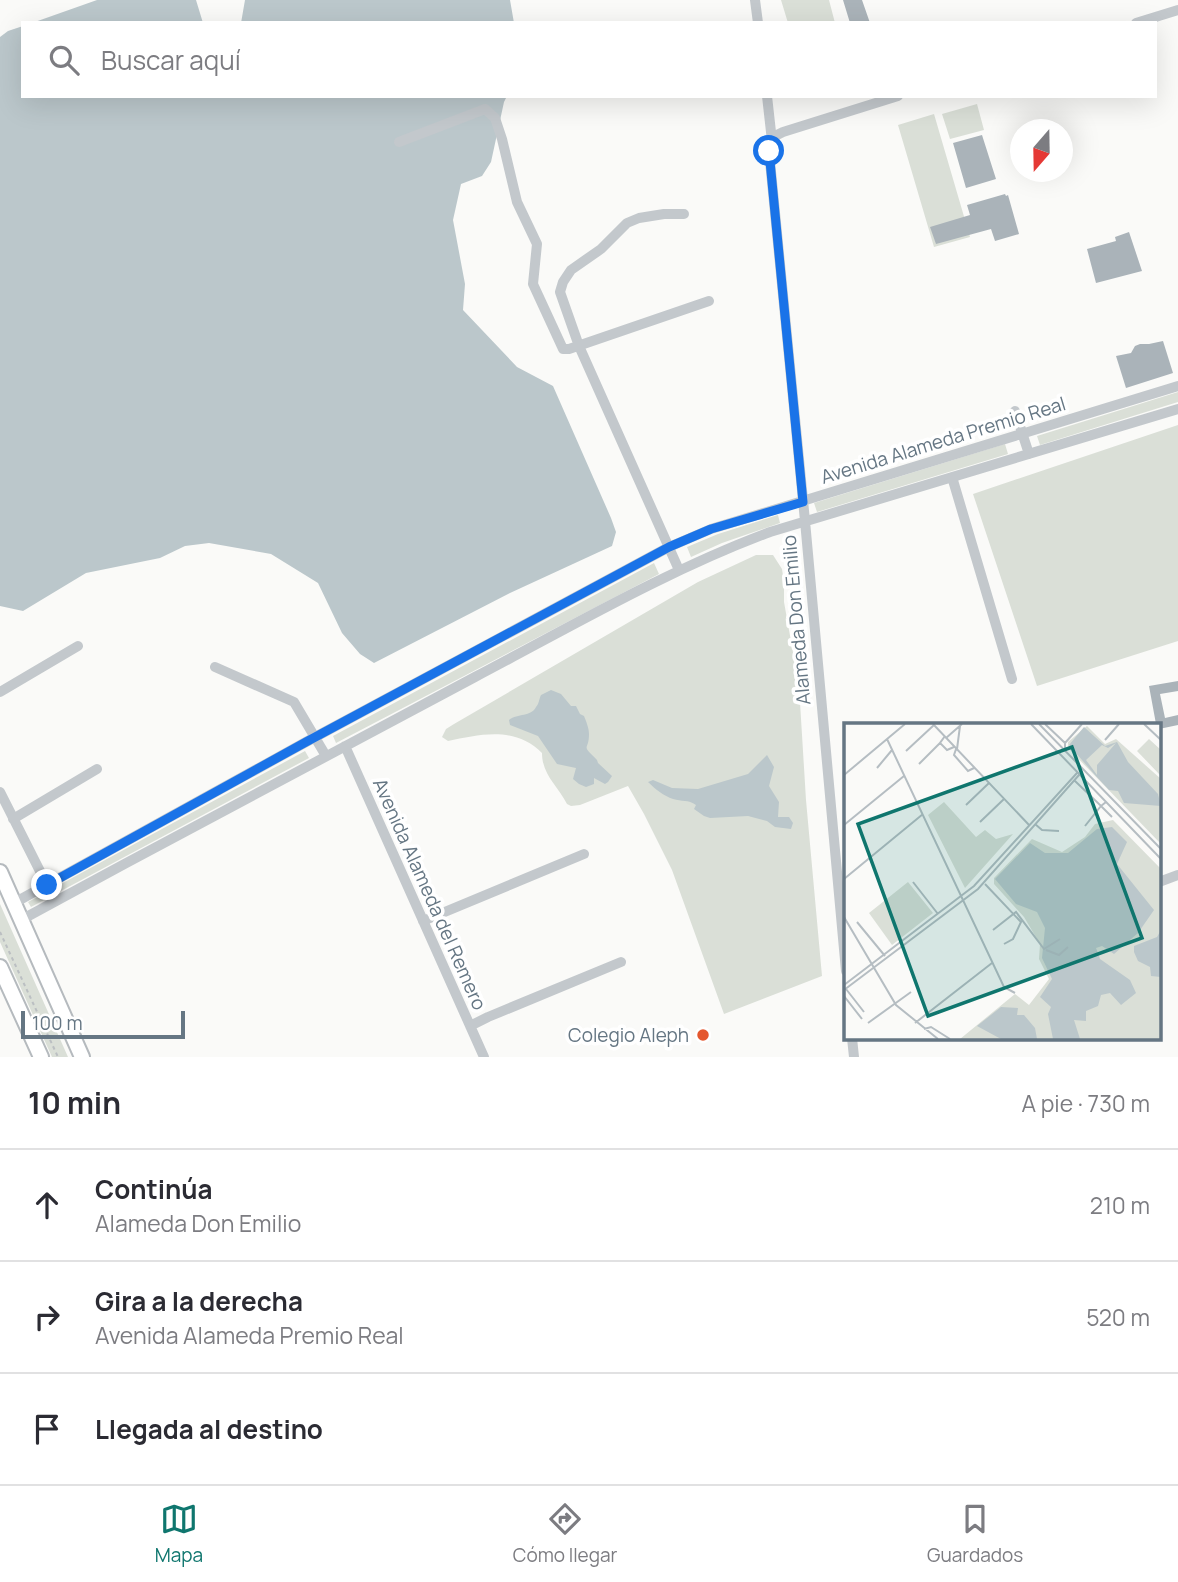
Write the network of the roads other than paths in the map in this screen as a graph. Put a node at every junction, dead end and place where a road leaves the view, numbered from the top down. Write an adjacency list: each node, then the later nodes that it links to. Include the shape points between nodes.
1 (755, 0): 3 (street)
2 (1178, 10): 4 (street)
3 (758, 21)
4 (1142, 21)
5 (482, 98): 8 (street)
6 (767, 98): 9 (street, Alameda Don Emilio)
7 (892, 98): 9 (street, via 783,132)
8 (485, 109): 10 (street); 13 (street, via 495,118 517,202 537,244 533,284 564,349)
9 (772, 141): 20 (street, Alameda Don Emilio, via 769,151)
10 (400, 142)
11 (684, 214): 13 (street, via 627,223 571,270 560,292)
12 (709, 301): 13 (street)
13 (579, 346): 22 (street)
14 (1178, 386): 17 (street, Avenida Alameda Premio Real)
15 (1178, 409): 18 (street, Avenida Alameda Premio Real)
16 (1015, 411): 17 (street)
17 (1023, 433): 18 (street); 20 (street, Avenida Alameda Premio Real)
18 (1029, 454): 19 (street, Avenida Alameda Premio Real)
19 (952, 477): 21 (street, Avenida Alameda Premio Real); 26 (street)
20 (803, 502): 21 (street, Alameda Don Emilio); 22 (street, Avenida Alameda Premio Real, via 711,529)
21 (805, 522): 23 (street, Avenida Alameda Premio Real, via 723,549); 42 (street, Alameda Don Emilio)
22 (669, 547): 23 (street); 28 (street, Avenida Alameda Premio Real)
23 (679, 570): 29 (street, Avenida Alameda Premio Real)
24 (78, 646): 27 (street)
25 (215, 667): 28 (street, via 294,702)
26 (1012, 680)
27 (0, 692)
28 (315, 737): 30 (street); 38 (street, Avenida Alameda Premio Real)
29 (345, 746): 30 (street, Avenida Alameda Premio Real); 41 (street, Avenida Alameda del Remero)
30 (326, 756): 40 (street, Avenida Alameda Premio Real)
31 (97, 769): 33 (street)
32 (0, 792): 33 (street)
33 (13, 819): 38 (street)
34 (584, 854): 41 (street)
35 (0, 872): 39 (main road)
36 (1178, 875): 37 (street)
37 (1160, 881)
38 (47, 885): 39 (street, Avenida Alameda Premio Real)
39 (14, 903): 40 (main road)
40 (21, 920): 46 (main road)
41 (423, 921): 45 (street, Avenida Alameda del Remero)
42 (844, 960)
43 (621, 962): 45 (street)
44 (0, 967): 47 (main road)
45 (470, 1026): 48 (street, Avenida Alameda del Remero)
46 (75, 1053)
47 (42, 1056)
48 (484, 1057)

